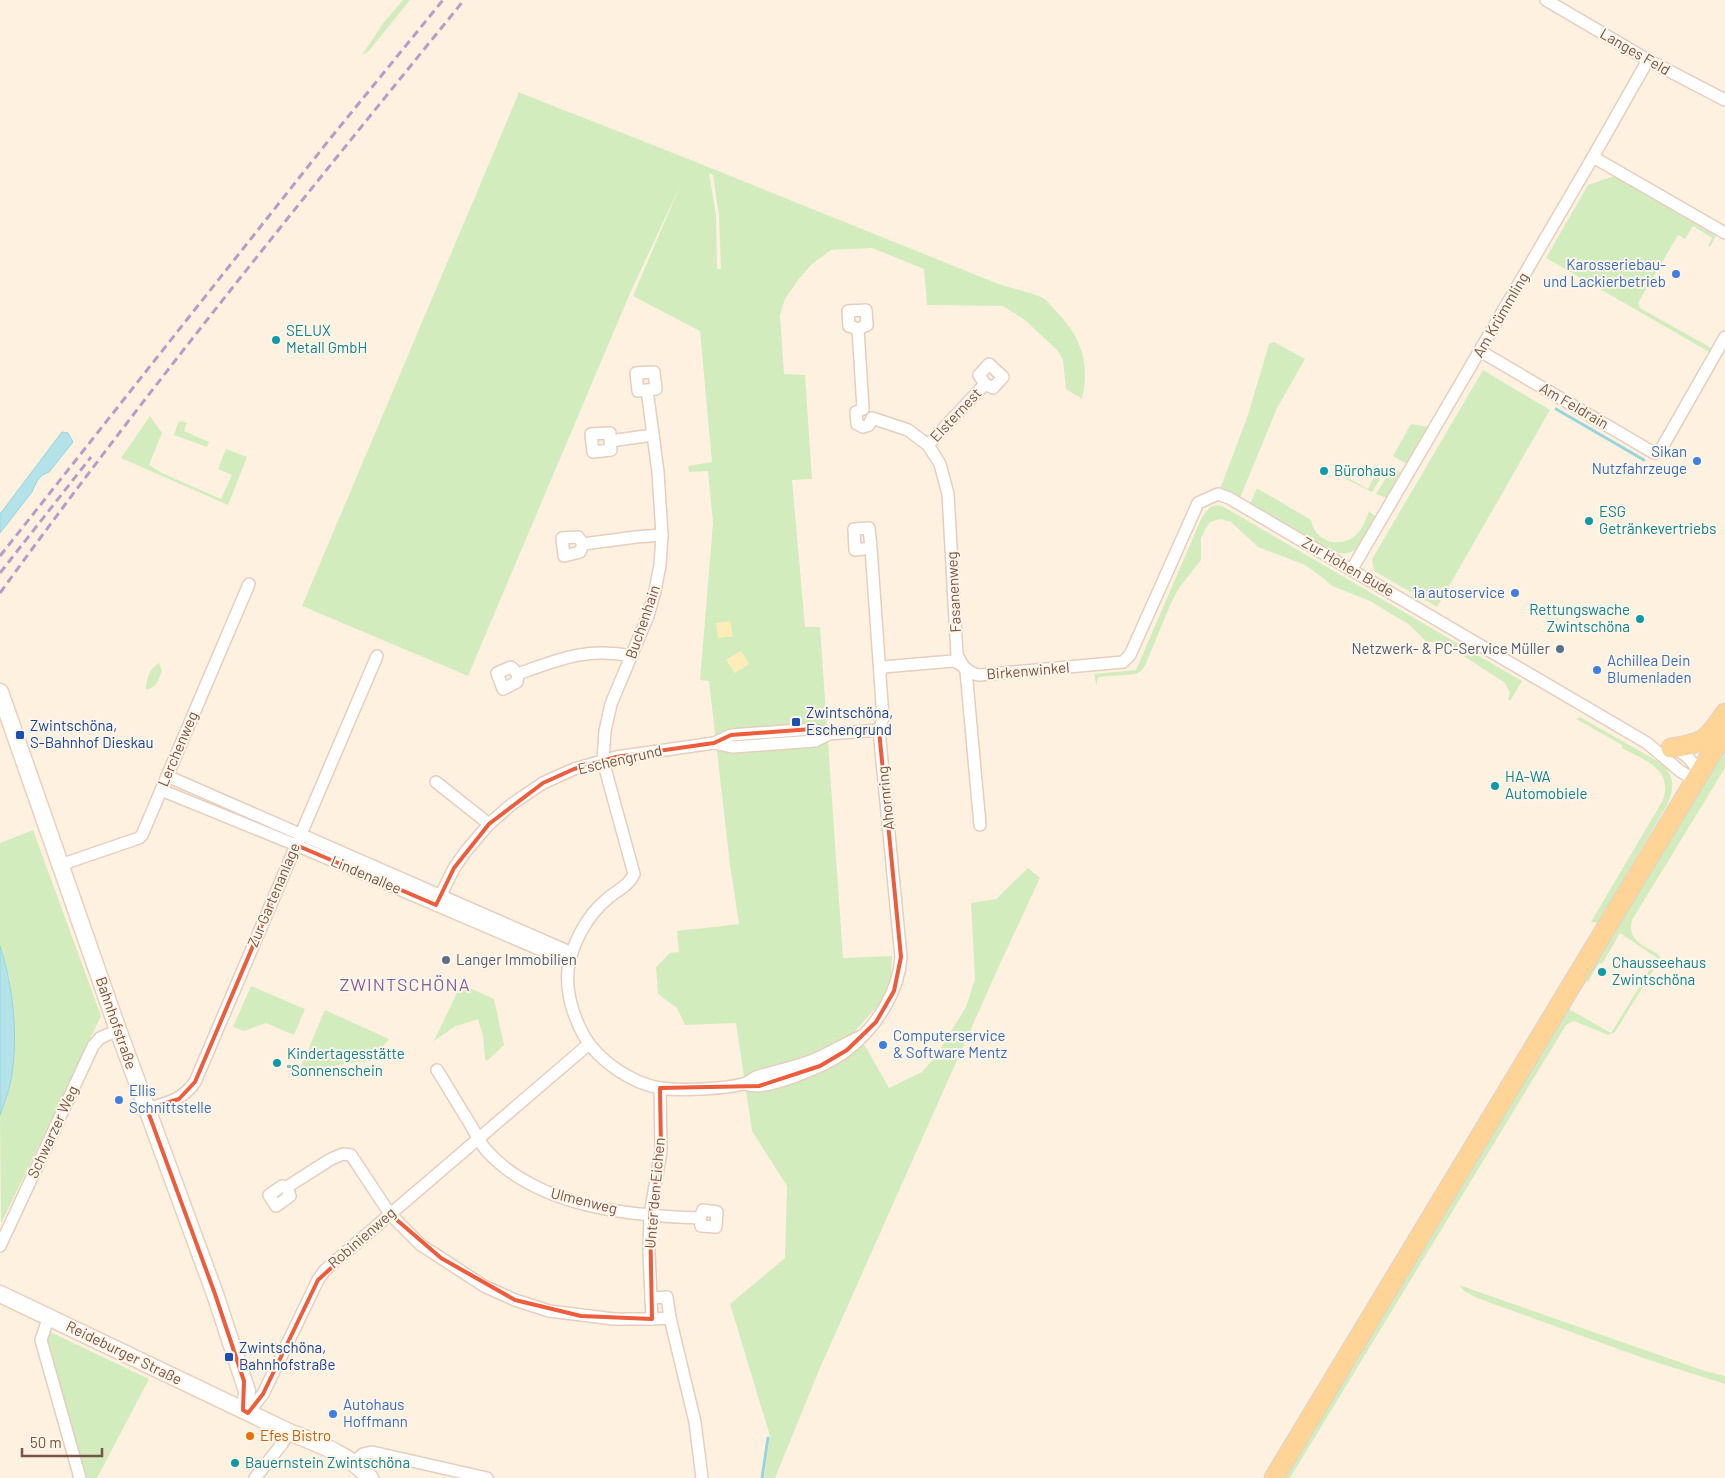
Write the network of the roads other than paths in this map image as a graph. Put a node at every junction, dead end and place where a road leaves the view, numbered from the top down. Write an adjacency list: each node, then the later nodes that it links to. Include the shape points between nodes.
1 (1546, 0): 2 (street, Langes Feld)
2 (1648, 60): 3 (street, Langes Feld); 4 (street, Am Krümmling)
3 (1725, 100)
4 (1593, 156): 5 (street); 8 (street, Am Krümmling)
5 (1725, 233)
6 (858, 330): 11 (street)
7 (1725, 337): 8 (street, Am Feldrain, via 1660,451 1654,453)
8 (1480, 351): 19 (street, Am Krümmling)
9 (985, 384): 15 (street, Elsternest)
10 (647, 390): 13 (street, Buchenhain)
11 (863, 409): 12 (street, via 871,411); 12 (street, via 856,412 857,424 864,427)
12 (872, 418): 15 (street, Fasanenweg, via 908,430)
13 (653, 435): 14 (street); 16 (street, Buchenhain)
14 (610, 441)
15 (928, 445): 24 (street, Fasanenweg, via 940,464 948,494 957,655)
16 (662, 536): 17 (street); 22 (street, Buchenhain, via 655,591)
17 (583, 544)
18 (871, 548): 25 (street, Ahornring)
19 (1352, 569): 23 (street, Zur Hohen Bude, via 1229,498 1218,494 1209,496 1194,509 1130,655); 31 (street, Zur Hohen Bude)
20 (249, 584): 34 (street, Lerchenweg)
21 (377, 656): 40 (street, Zur Gartenanlage)
22 (632, 656): 26 (street, via 611,652 587,653); 33 (street, Buchenhain, via 611,704)
23 (1123, 662): 24 (street, Birkenwinkel, via 980,676 971,674)
24 (964, 667): 25 (street, Birkenwinkel, via 953,661 883,667); 39 (street, Fasanenweg)
25 (881, 670): 29 (street, Ahornring, via 883,718)
26 (518, 674)
27 (0, 692): 41 (street, Bahnhofstraße)
28 (1725, 713): 32 (main road, via 1705,740)
29 (879, 730): 33 (street, Eschengrund, via 829,734 812,729 731,735 714,743); 47 (street, Ahornring, via 901,957 894,991 876,1022 848,1050 787,1079 759,1086)
30 (1725, 731): 35 (main road)
31 (1647, 743): 32 (street, Zur Hohen Bude); 35 (street, Zur Hohen Bude, via 1680,771)
32 (1672, 748): 35 (street, Zur Hohen Bude, via 1689,757)
33 (603, 761): 38 (street, Eschengrund, via 574,769 543,784); 43 (street, Ahornring, via 634,874 631,882 606,899 593,914 580,934)
34 (167, 776): 37 (street, Lerchenweg); 40 (street, Lindenallee)
35 (1697, 777): 67 (main road)
36 (436, 782): 38 (street)
37 (161, 790): 40 (street, Lindenallee); 41 (street, Lerchenweg, via 138,838)
38 (489, 824): 42 (street, Eschengrund, via 454,868)
39 (980, 824)
40 (298, 840): 42 (street, Lindenallee); 48 (street, Zur Gartenanlage, via 195,1082 178,1099)
41 (60, 865): 44 (street, Bahnhofstraße)
42 (438, 900): 43 (street, Lindenallee)
43 (571, 958): 45 (street, Ahornring, via 570,999 576,1021)
44 (118, 1030): 48 (street, Bahnhofstraße); 54 (street, Schwarzer Weg, via 100,1038 93,1046)
45 (589, 1044): 47 (street, Ahornring, via 622,1073); 49 (street, Robinienweg)
46 (437, 1070): 49 (street)
47 (660, 1088): 52 (street, Unter den Eichen, via 661,1151)
48 (147, 1109): 60 (street, Bahnhofstraße, via 244,1381)
49 (477, 1138): 51 (street, Robinienweg); 52 (street, Ulmenweg, via 509,1171 537,1188 597,1207)
50 (287, 1187): 51 (street, via 331,1159 351,1155)
51 (390, 1214): 59 (street, via 421,1245 484,1286 515,1300 549,1311 581,1316); 60 (street, Robinienweg, via 325,1270 263,1394)
52 (650, 1215): 53 (street, Ulmenweg); 56 (street, Unter den Eichen)
53 (700, 1218)
54 (0, 1246)
55 (0, 1294): 57 (street, Reideburger Straße)
56 (652, 1298): 58 (street, via 667,1298); 59 (street, Unter den Eichen)
57 (48, 1316): 60 (street, Reideburger Straße); 63 (street, via 41,1340)
58 (670, 1318): 59 (street); 66 (street, via 695,1422)
59 (652, 1319)
60 (246, 1411): 61 (street, Reideburger Straße)
61 (289, 1432): 62 (street, Reideburger Straße, via 331,1450); 64 (street)
62 (363, 1473): 65 (street, via 363,1454 372,1452)
63 (80, 1478)
64 (255, 1478)
65 (487, 1478)
66 (702, 1478)
67 (1274, 1478)

